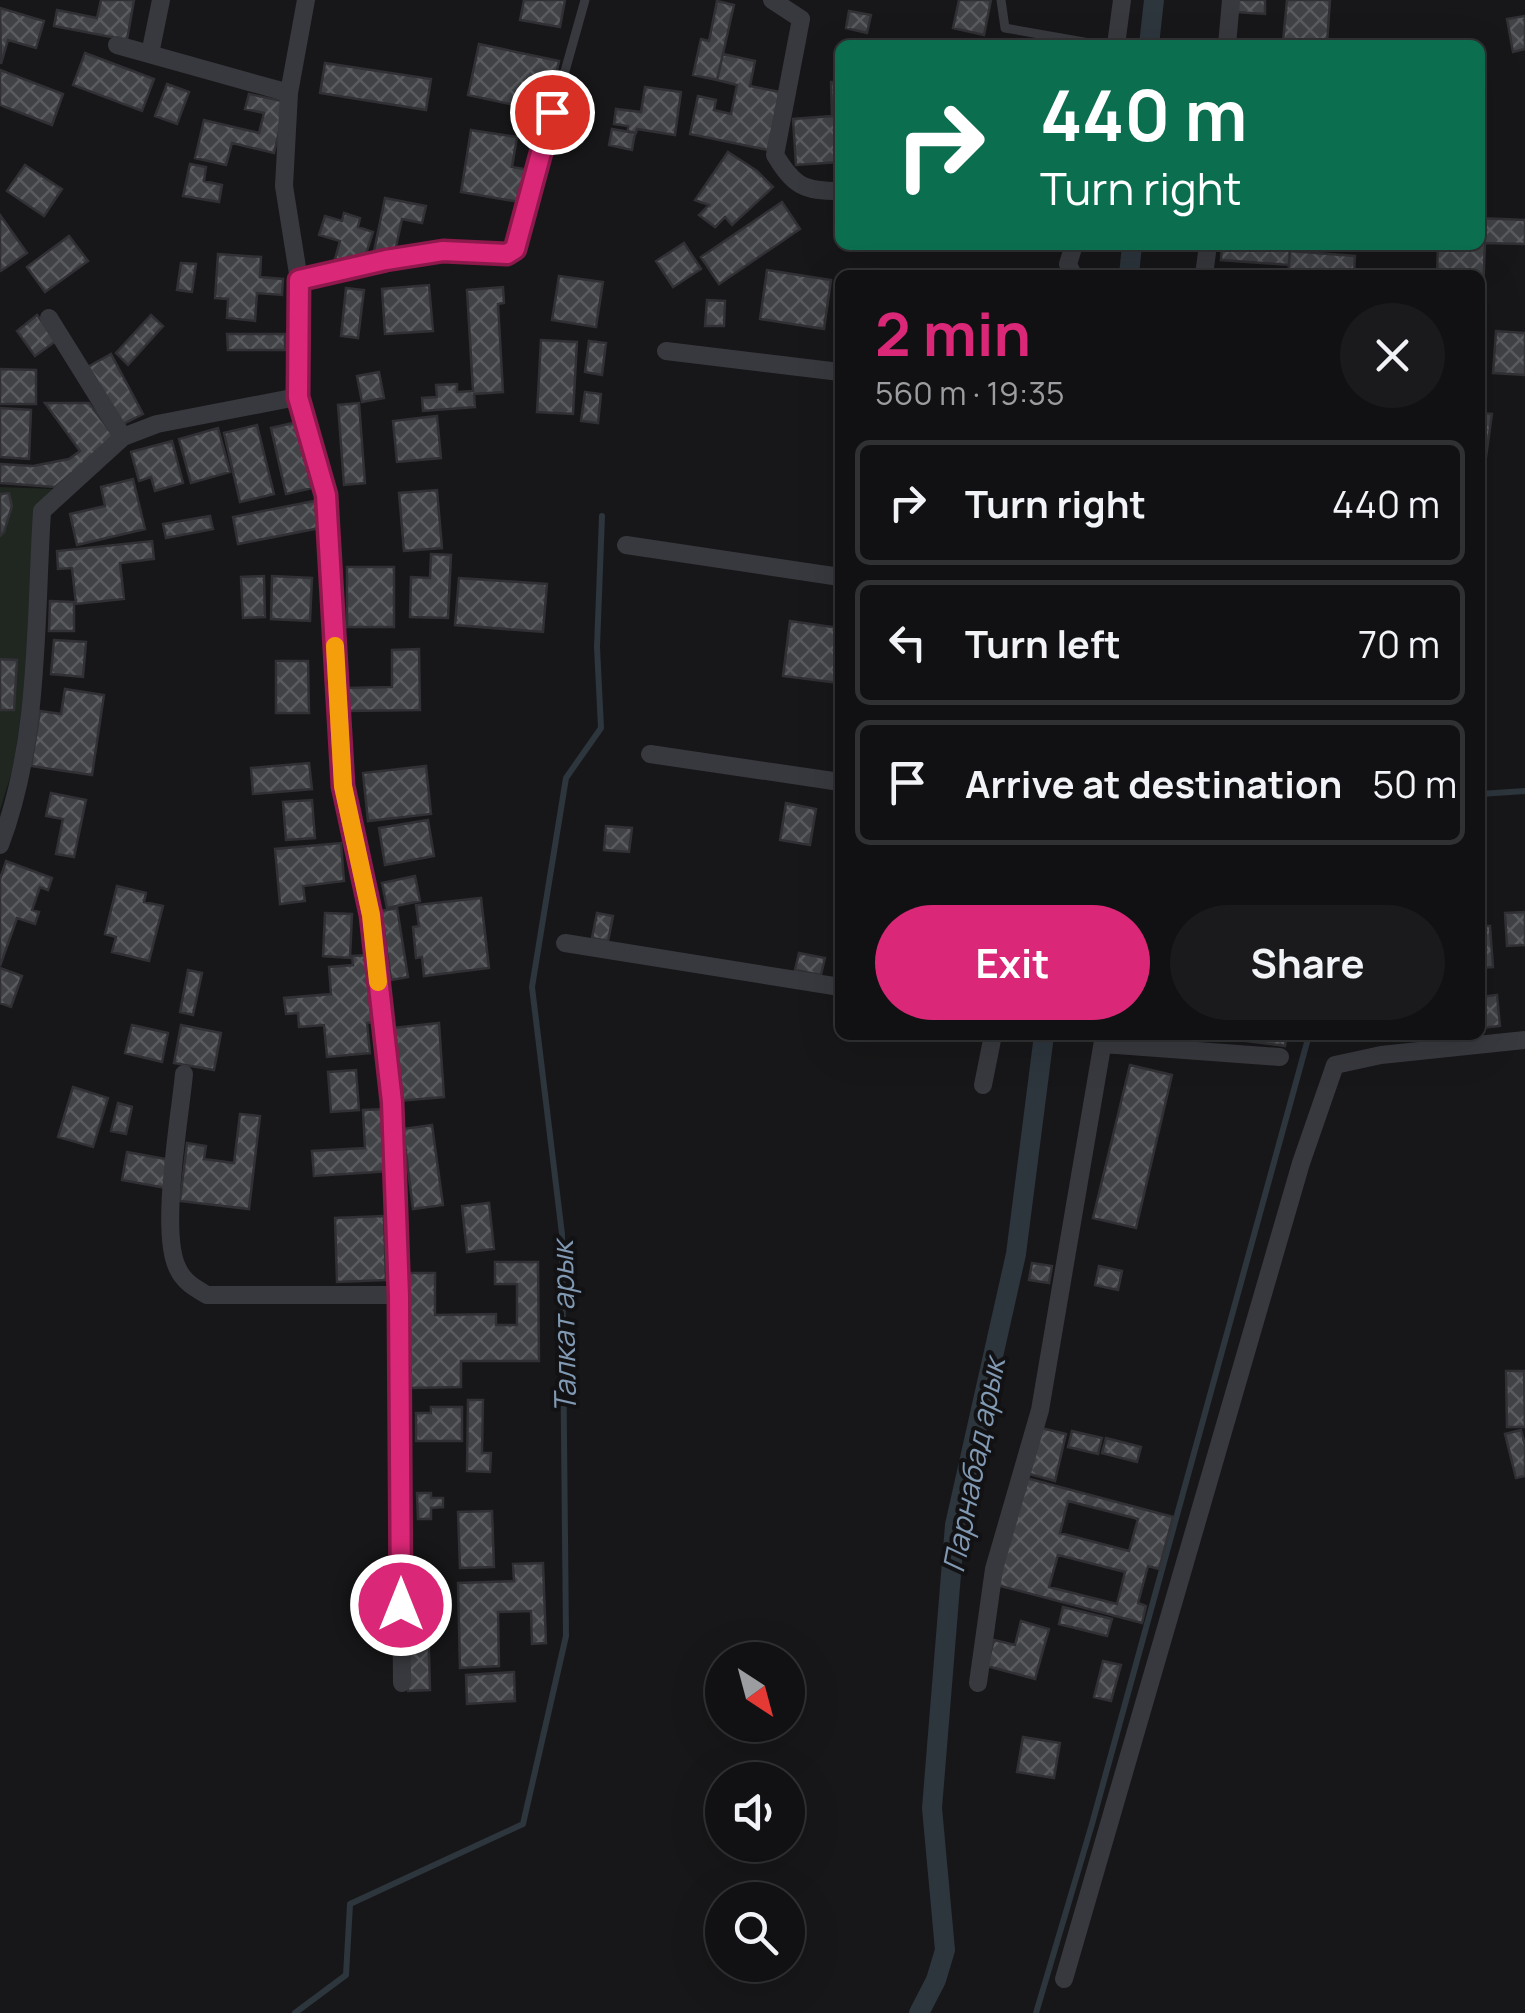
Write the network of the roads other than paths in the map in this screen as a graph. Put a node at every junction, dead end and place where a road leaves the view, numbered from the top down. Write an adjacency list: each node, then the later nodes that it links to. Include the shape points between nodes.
1 (160, 0): 12 (street)
2 (306, 0): 13 (street)
3 (585, 0): 15 (lane)
4 (772, 0): 14 (street, via 801,18 775,156 798,186)
5 (1001, 0): 8 (lane, via 1005,28)
6 (1122, 0): 9 (street)
7 (1232, 0): 10 (street)
8 (1073, 40)
9 (1117, 40)
10 (1228, 40)
11 (117, 46): 12 (street)
12 (150, 54): 13 (street)
13 (289, 93): 16 (street, via 284,186)
14 (835, 190)
15 (515, 249): 16 (street, via 443,251)
16 (299, 280): 20 (street)
17 (49, 318): 21 (street)
18 (666, 351): 19 (street)
19 (835, 371)
20 (298, 397): 21 (street, via 157,424); 36 (street, via 326,495 343,786 371,915 392,1102)
21 (123, 437): 26 (street, via 42,511 30,714 16,800)
22 (626, 545): 23 (street)
23 (835, 577)
24 (650, 754): 25 (street)
25 (835, 781)
26 (0, 844)
27 (565, 943): 28 (street)
28 (835, 986)
29 (992, 1040): 35 (street)
30 (1103, 1040): 38 (street, via 1040,1410 994,1569)
31 (1113, 1040): 33 (street)
32 (1525, 1040): 39 (street, via 1335,1065)
33 (1280, 1057)
34 (184, 1074): 36 (street, via 170,1224 176,1266 188,1284 206,1295)
35 (982, 1086)
36 (399, 1296): 37 (street)
37 (402, 1682)
38 (978, 1683)
39 (1064, 1979)

